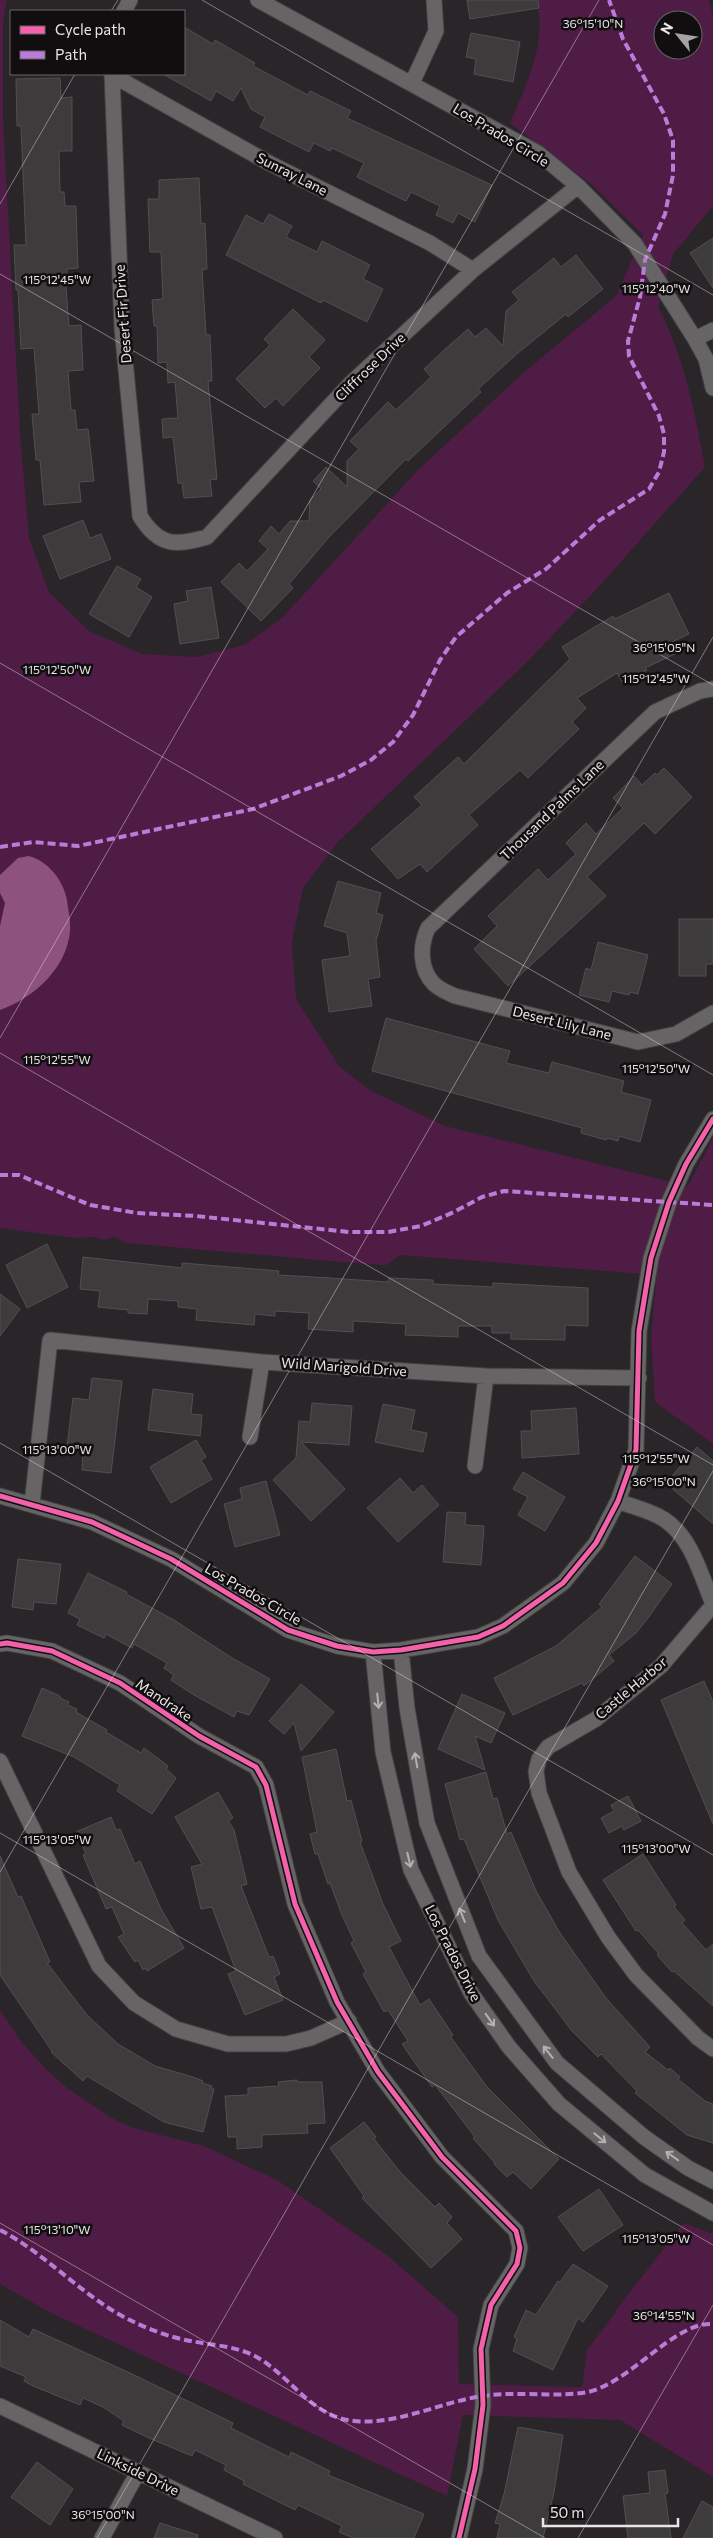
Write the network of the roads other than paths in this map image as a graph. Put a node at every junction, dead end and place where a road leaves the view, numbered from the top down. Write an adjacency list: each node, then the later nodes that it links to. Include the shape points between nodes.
1 (258, 0): 5 (street, Los Prados Circle)
2 (434, 0): 5 (street, via 436,31)
3 (112, 75): 11 (street, Desert Fir Drive, via 122,328 140,516 147,528)
4 (114, 75): 7 (street, Sunray Lane, via 269,162 430,243)
5 (412, 83): 6 (street, Los Prados Circle, via 538,153)
6 (578, 186): 7 (street, Cliffrose Drive); 9 (street, Los Prados Circle, via 635,244)
7 (473, 270): 11 (street, Cliffrose Drive, via 350,384 207,537 182,544)
8 (713, 330): 9 (street)
9 (695, 339): 10 (street, Los Prados Circle, via 706,359)
10 (713, 388)
11 (167, 542)
12 (713, 689): 13 (street, Thousand Palms Lane, via 700,691 654,712 428,928 423,939)
13 (422, 961): 14 (street, Desert Lily Lane, via 434,984 454,996 638,1042 676,1034)
14 (713, 1013)
15 (713, 1119): 18 (street, Los Prados Circle, via 676,1186 651,1258 639,1331)
16 (262, 1362): 17 (street, Wild Marigold Drive); 19 (street); 23 (street, Wild Marigold Drive, via 50,1340)
17 (486, 1376): 18 (street, Wild Marigold Drive); 20 (street)
18 (639, 1378): 22 (street, Los Prados Circle, via 636,1450)
19 (250, 1437)
20 (475, 1466)
21 (0, 1496): 23 (street, Los Prados Circle)
22 (618, 1501): 24 (street, via 665,1519 679,1532 691,1550); 26 (street, Los Prados Circle, via 596,1543 563,1583 503,1626 478,1636)
23 (32, 1504): 27 (street, Los Prados Circle, via 92,1522 171,1559 288,1630 337,1646)
24 (713, 1605): 30 (street, Castle Harbor, via 661,1666 596,1718 548,1747 538,1758 536,1772 542,1802 569,1872 608,1937 636,1975)
25 (0, 1644): 29 (street, Mandrake, via 52,1651 120,1683 199,1736 256,1766 266,1785 296,1904 337,2002)
26 (402, 1650): 27 (street, Los Prados Circle); 31 (street, Los Prados Drive, one-way to 26, via 644,2137 557,2063 479,1956 427,1823 407,1708)
27 (373, 1652): 32 (street, Los Prados Drive, one-way to 32, via 383,1752 411,1870 471,1993 509,2047 559,2104 645,2175)
28 (0, 1761): 29 (street, via 99,1966 134,2003 176,2029 228,2044 286,2044 311,2038)
29 (349, 2021): 37 (street, via 384,2080 442,2157 516,2231 520,2248 517,2264 491,2306 481,2349 483,2405 475,2469)
30 (713, 2049)
31 (713, 2182)
32 (713, 2213)
33 (0, 2406): 34 (street, Linkside Drive)
34 (138, 2472): 35 (street); 36 (street, Linkside Drive)
35 (102, 2538)
36 (275, 2538)
37 (459, 2538)

